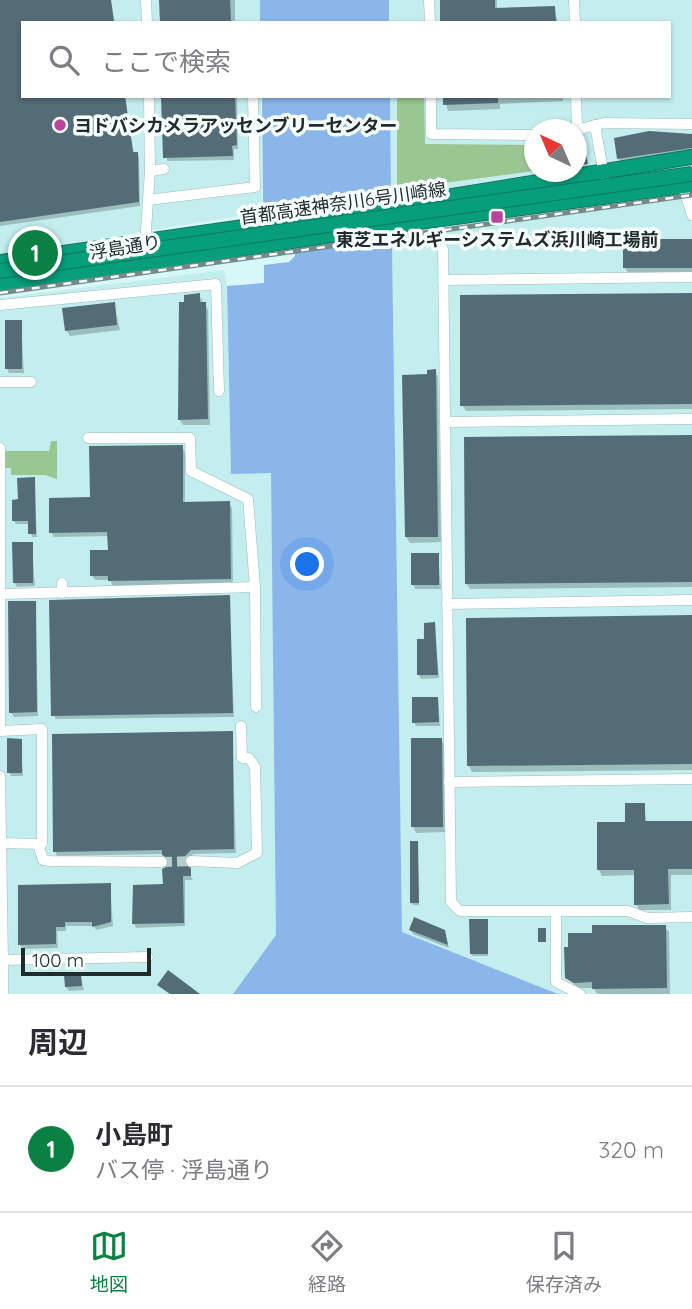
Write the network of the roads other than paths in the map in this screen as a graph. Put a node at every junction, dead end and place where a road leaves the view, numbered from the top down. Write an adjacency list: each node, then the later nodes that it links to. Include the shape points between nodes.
1 (146, 0): 4 (lane)
2 (429, 0): 5 (lane)
3 (574, 0): 6 (lane)
4 (148, 21)
5 (430, 21)
6 (575, 21)
7 (149, 98): 19 (lane)
8 (253, 98): 24 (lane, via 255,187)
9 (431, 98): 15 (lane, via 432,134)
10 (576, 98): 11 (lane)
11 (577, 119)
12 (692, 124): 13 (lane)
13 (595, 125): 14 (lane); 20 (lane)
14 (587, 127)
15 (524, 135)
16 (692, 157): 20 (highway)
17 (692, 167): 29 (highway, 首都高速神奈川6号川崎線)
18 (164, 169): 19 (lane)
19 (150, 171): 24 (lane)
20 (603, 172): 23 (lane); 26 (highway, 浮島通り)
21 (692, 174): 28 (highway, 首都高速神奈川6号川崎線, bridge)
22 (687, 186): 23 (highway); 25 (lane)
23 (607, 197): 30 (highway, 浮島通り)
24 (148, 200): 26 (lane)
25 (692, 215)
26 (145, 241): 29 (highway, 浮島通り); 30 (lane)
27 (443, 249): 34 (lane)
28 (117, 255): 31 (highway, 首都高速神奈川6号川崎線, bridge); 33 (highway, bridge)
29 (0, 263)
30 (148, 263): 35 (highway, 浮島通り)
31 (0, 271)
32 (692, 277): 34 (lane)
33 (0, 278)
34 (443, 280): 41 (lane)
35 (0, 286)
36 (0, 305): 39 (lane, via 216,284)
37 (0, 382): 38 (lane)
38 (31, 382)
39 (219, 391)
40 (692, 419): 41 (lane)
41 (445, 422): 47 (lane)
42 (88, 438): 44 (lane, via 190,438 191,471 248,499)
43 (0, 448): 45 (lane)
44 (254, 587): 45 (lane, via 62,588); 48 (lane)
45 (2, 594): 50 (lane)
46 (692, 600): 47 (lane)
47 (447, 604): 53 (lane)
48 (256, 707)
49 (241, 726): 56 (lane, via 242,758 249,758 255,767 257,853 237,863)
50 (0, 728): 55 (lane, via 42,729 42,844)
51 (0, 776): 54 (lane)
52 (692, 779): 53 (lane)
53 (449, 782): 58 (lane, via 453,908)
54 (1, 843): 55 (lane); 61 (lane)
55 (38, 844): 57 (lane, via 43,860)
56 (191, 861)
57 (162, 862)
58 (556, 911): 59 (lane, via 628,911 647,918); 63 (lane, via 556,982)
59 (692, 918)
60 (148, 957): 61 (lane)
61 (3, 960): 62 (lane)
62 (3, 994)
63 (580, 994)

